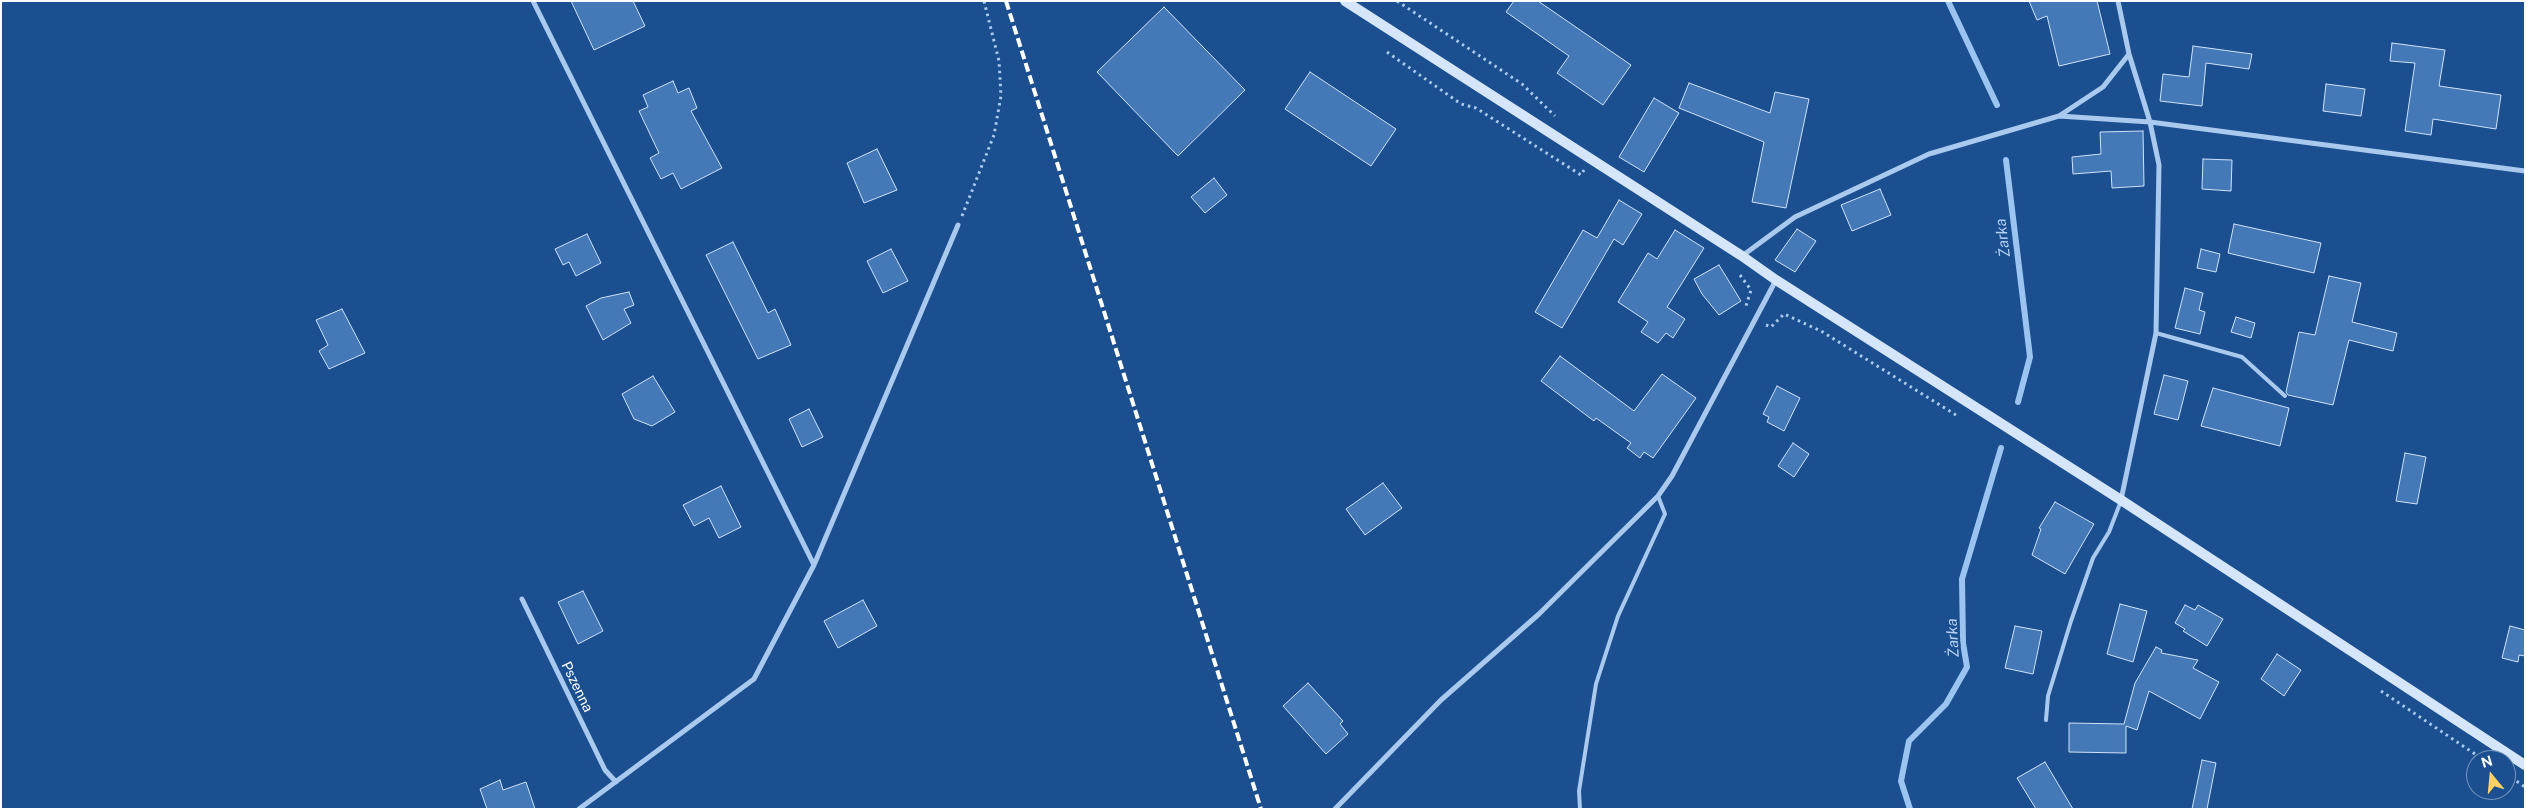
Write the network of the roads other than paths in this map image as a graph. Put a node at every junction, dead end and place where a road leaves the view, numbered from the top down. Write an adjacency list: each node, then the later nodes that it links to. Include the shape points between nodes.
1 (533, 1): 15 (street)
2 (1345, 1): 9 (main road)
3 (2118, 1): 4 (street)
4 (2129, 54): 5 (street, via 2103,86); 6 (street)
5 (2059, 116): 6 (street); 9 (street, via 1929,154 1795,217)
6 (2150, 122): 7 (street); 11 (street, via 2158,165)
7 (2525, 171)
8 (958, 225): 15 (street)
9 (1742, 256): 10 (main road)
10 (1776, 280): 13 (street, via 1672,476); 14 (main road)
11 (2156, 333): 12 (lane, via 2242,357); 14 (street)
12 (2285, 396)
13 (1658, 496): 21 (street, via 1539,614 1442,700); 22 (lane, via 1665,514 1618,616 1596,684)
14 (2122, 500): 17 (lane, via 2109,532 2093,558 2071,621 2048,696); 18 (main road)
15 (814, 565): 19 (street, via 754,679)
16 (522, 599): 19 (street, Pszenna, via 605,770)
17 (2046, 720)
18 (2525, 765)
19 (616, 782): 20 (street)
20 (579, 809)
21 (1335, 809)
22 (1580, 809)

